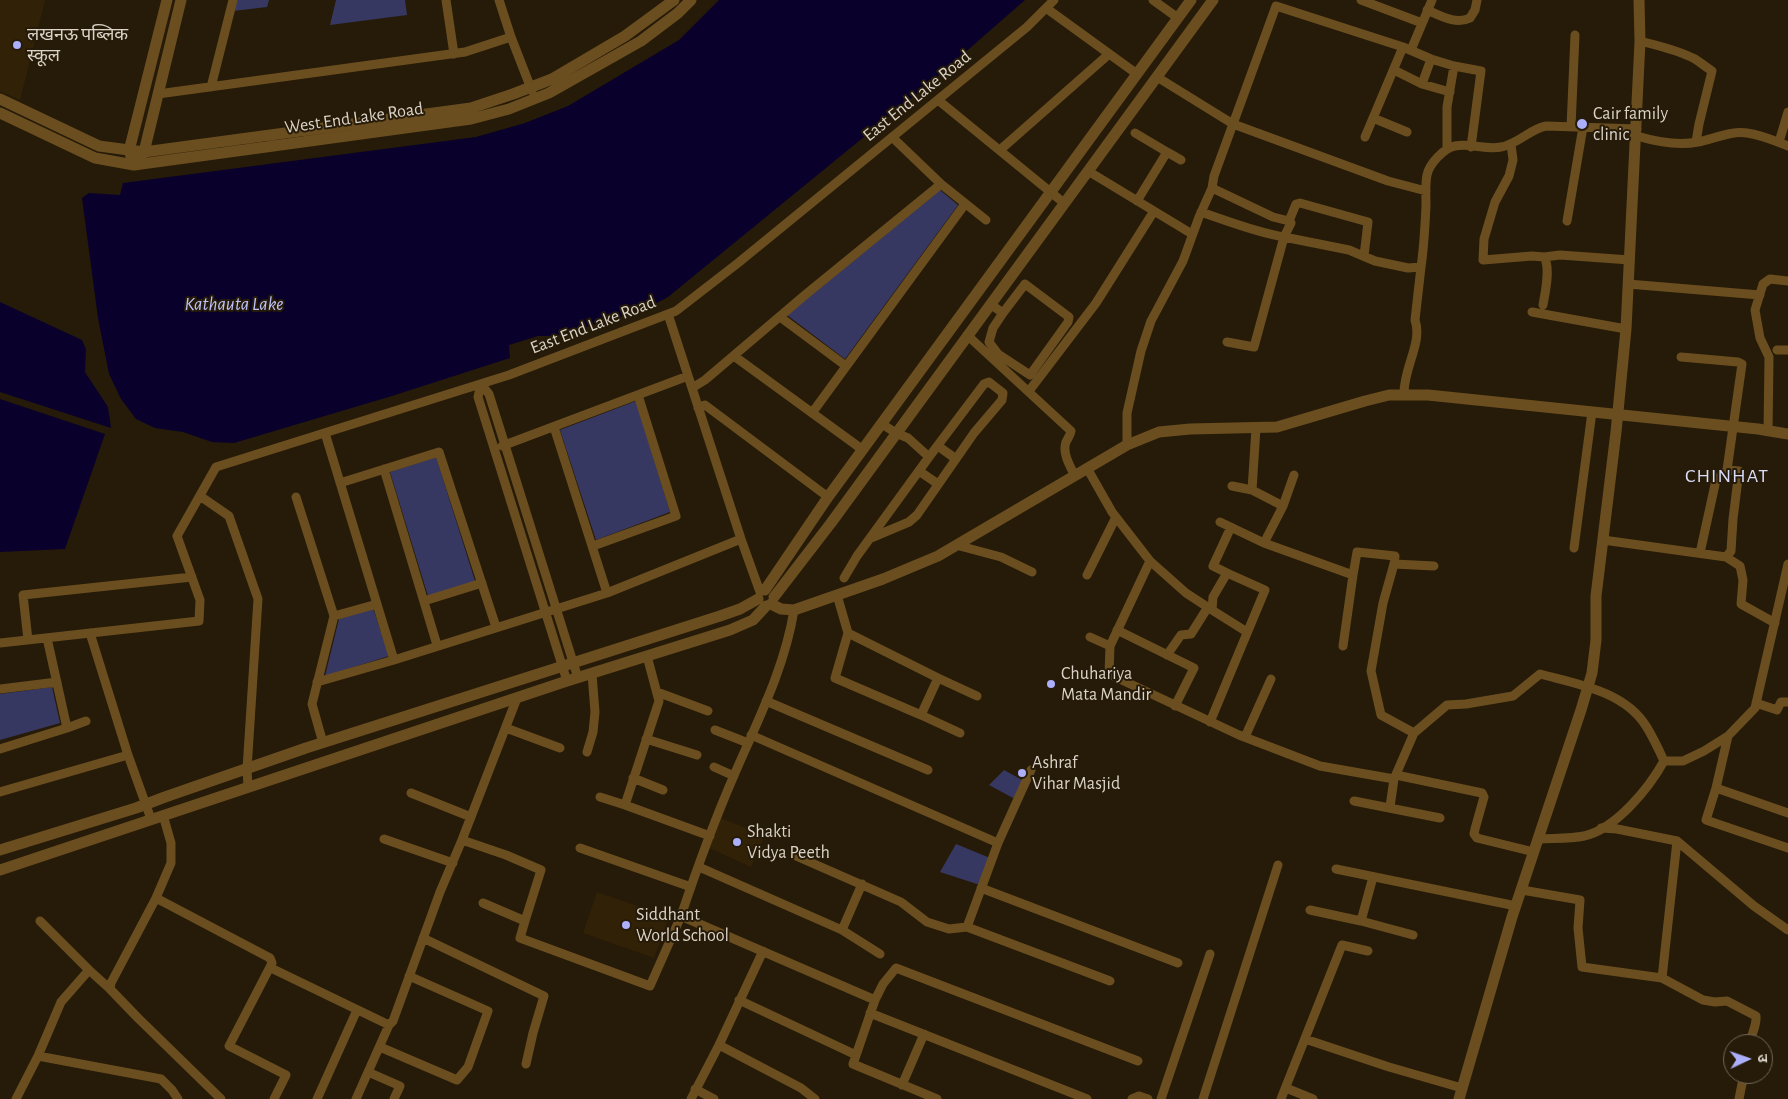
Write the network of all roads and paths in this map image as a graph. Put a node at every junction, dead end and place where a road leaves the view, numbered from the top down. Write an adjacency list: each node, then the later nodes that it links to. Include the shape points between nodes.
1 (167, 0): 56 (street)
2 (181, 0): 35 (street)
3 (233, 0): 32 (street)
4 (446, 0): 24 (street)
5 (499, 0): 21 (street)
6 (674, 0): 34 (street, West End Lake Road, via 623,38)
7 (691, 0): 34 (street, West End Lake Road, via 641,40 550,93)
8 (1054, 0): 16 (street, East End Lake Road)
9 (1153, 0): 18 (street)
10 (1191, 0): 18 (street)
11 (1213, 0): 30 (street)
12 (1361, 0): 19 (street)
13 (1432, 0): 17 (street)
14 (1477, 0): 17 (street, via 1470,18 1461,22)
15 (1639, 0): 22 (street)
16 (1046, 8): 25 (street); 37 (street, East End Lake Road)
17 (1428, 10): 19 (street)
18 (1178, 18): 29 (street)
19 (1422, 23): 23 (street)
20 (1575, 35): 42 (street)
21 (511, 37): 24 (street); 34 (street)
22 (1640, 41): 45 (street); 49 (street, via 1695,59 1712,71)
23 (1407, 48): 26 (street); 28 (street); 41 (street, via 1276,6)
24 (454, 54): 32 (street)
25 (1109, 54): 29 (street); 55 (street)
26 (1431, 59): 27 (street); 31 (street)
27 (1454, 66): 33 (street); 52 (street, via 1481,71)
28 (1394, 70): 31 (street); 40 (street)
29 (1138, 74): 65 (street)
30 (1157, 77): 41 (street); 61 (street)
31 (1422, 84): 33 (street)
32 (211, 87): 35 (street)
33 (1450, 92): 54 (street)
34 (533, 93): 57 (street, West End Lake Road, via 470,108); 60 (street, West End Lake Road, via 508,108 471,119)
35 (158, 94): 57 (street)
36 (0, 99): 56 (street, West End Lake Road, via 99,146)
37 (938, 100): 47 (street, East End Lake Road); 55 (street)
38 (0, 113): 60 (street, West End Lake Road, via 95,158)
39 (1787, 116): 50 (street)
40 (1373, 118): 44 (street); 48 (street)
41 (1233, 124): 63 (street); 64 (street, via 1388,181)
42 (1571, 127): 43 (street); 51 (street, via 1538,128)
43 (1583, 127): 45 (street); 73 (street)
44 (1408, 132)
45 (1637, 133): 49 (street, via 1671,144); 78 (street)
46 (1135, 134): 58 (street)
47 (892, 137): 62 (street); 87 (street, East End Lake Road, via 676,311)
48 (1365, 137)
49 (1696, 142): 50 (street, via 1746,132)
50 (1778, 142): 53 (street)
51 (1511, 144): 52 (street, via 1492,148); 77 (street, via 1513,160 1509,176 1495,202 1484,239 1483,260)
52 (1471, 146): 54 (street)
53 (1788, 146)
54 (1447, 148): 64 (street, via 1427,173)
55 (1000, 150): 65 (street)
56 (129, 151): 57 (street, West End Lake Road); 60 (street)
57 (144, 152): 60 (street)
58 (1167, 152): 59 (street); 66 (street)
59 (1181, 160)
60 (134, 165)
61 (1088, 171): 66 (street); 67 (street)
62 (941, 184): 68 (street); 88 (street)
63 (1212, 188): 70 (street); 72 (street, via 1261,212)
64 (1426, 191): 79 (street)
65 (1051, 193): 67 (street); 107 (street)
66 (1137, 201): 69 (street)
67 (1064, 203): 83 (street)
68 (965, 204): 71 (street); 96 (street)
69 (1154, 211): 74 (street); 100 (street, via 1096,303)
70 (1201, 212): 74 (street); 75 (street)
71 (986, 220)
72 (1289, 221): 75 (street, via 1291,223); 76 (street, via 1296,204 1300,203 1368,222)
73 (1567, 221)
74 (1192, 234): 116 (street, via 1183,261 1151,321 1141,350 1127,413)
75 (1284, 236): 76 (street); 91 (street, via 1254,347)
76 (1364, 256): 79 (street, via 1408,268)
77 (1544, 257): 78 (street, via 1560,255); 84 (street, via 1547,278)
78 (1630, 260): 81 (street)
79 (1421, 267): 102 (street, via 1416,308 1417,341 1407,369)
80 (1788, 281): 82 (street, via 1770,279 1763,284)
81 (1628, 284): 82 (street); 89 (street)
82 (1760, 295): 111 (street, via 1755,310 1760,338 1769,357)
83 (990, 304): 86 (street); 90 (street)
84 (1543, 305)
85 (1532, 312): 89 (street)
86 (1003, 313): 86 (street, via 989,342 998,354 1030,375 1069,317 1026,284)
87 (668, 314): 97 (street); 98 (street, East End Lake Road)
88 (780, 317): 94 (street); 96 (street)
89 (1626, 329): 106 (street)
90 (968, 335): 100 (street); 113 (street)
91 (1227, 342)
92 (1777, 350): 93 (street)
93 (1788, 350)
94 (734, 356): 99 (street); 105 (street)
95 (1681, 357): 109 (street, via 1741,363)
96 (846, 366): 105 (street)
97 (688, 376): 99 (street); 101 (street)
98 (480, 384): 112 (street, East End Lake Road); 115 (street, via 489,394); 118 (street, via 478,397)
99 (692, 388): 103 (street)
100 (1029, 391): 127 (street, via 1071,431 1065,452)
101 (638, 395): 108 (street); 144 (street, via 676,516)
102 (1404, 395): 104 (street); 110 (street, via 1365,401 1277,427)
103 (698, 408): 134 (street, via 705,405); 140 (street)
104 (1592, 412): 106 (street); 145 (street)
105 (812, 413): 119 (street)
106 (1618, 415): 109 (street); 141 (street)
107 (882, 424): 113 (street); 119 (street)
108 (554, 427): 115 (street); 144 (street)
109 (1732, 427): 111 (street); 124 (street)
110 (1256, 428): 116 (street, via 1159,432); 131 (street)
111 (1768, 431): 114 (street)
112 (324, 433): 128 (street); 132 (street, East End Lake Road, via 216,467)
113 (899, 434): 120 (street); 161 (street)
114 (1788, 434)
115 (505, 445): 118 (street); 164 (street)
116 (1127, 445): 122 (street)
117 (938, 446): 120 (street); 121 (street); 121 (street, via 984,384 989,382 1003,393 1002,400)
118 (495, 449): 167 (street)
119 (863, 450): 134 (street)
120 (929, 457): 125 (street)
121 (956, 459): 129 (street)
122 (1087, 468): 127 (street); 136 (street)
123 (384, 469): 128 (street); 158 (street, via 439,452); 162 (street)
124 (1727, 470): 146 (street, via 1716,480); 147 (street, via 1739,471 1731,551)
125 (919, 471): 129 (street); 139 (street)
126 (1294, 474): 135 (street)
127 (1075, 476): 143 (street)
128 (340, 483): 163 (street)
129 (938, 484): 139 (street, via 909,522)
130 (1232, 486): 131 (street)
131 (1252, 490): 135 (street)
132 (200, 496): 156 (street, East End Lake Road, via 177,536); 222 (street, via 229,516 258,599)
133 (296, 497): 168 (street)
134 (828, 497): 161 (street)
135 (1283, 506): 142 (street)
136 (1116, 516): 148 (street); 154 (street)
137 (1220, 522): 138 (street)
138 (1231, 527): 142 (street); 153 (street, via 1213,566)
139 (871, 538): 157 (street)
140 (740, 539): 159 (street); 161 (street)
141 (1603, 540): 146 (street); 192 (street, via 1596,596 1596,640)
142 (1264, 543): 155 (street)
143 (956, 545): 152 (street, via 1001,557); 160 (street, via 938,556)
144 (592, 546): 159 (street)
145 (1574, 548)
146 (1700, 553): 147 (street)
147 (1726, 557): 169 (street, via 1740,566 1743,580 1741,604)
148 (1150, 561): 165 (street, via 1186,593); 171 (street)
149 (1394, 564): 151 (street); 155 (street, via 1395,556 1357,552); 209 (street, via 1382,603 1371,671 1381,715)
150 (1788, 564): 169 (street)
151 (1434, 566)
152 (1032, 572)
153 (1227, 572): 165 (street); 172 (street, via 1265,590)
154 (1087, 575)
155 (1354, 575): 181 (street)
156 (192, 577): 173 (street, East End Lake Road, via 200,600 199,621); 177 (street, via 23,595)
157 (844, 578)
158 (482, 583): 162 (street); 170 (street)
159 (607, 592): 164 (street)
160 (837, 595): 166 (street); 174 (street)
161 (766, 598): 166 (street, via 781,609); 183 (street, via 753,620); 185 (street)
162 (424, 601): 179 (street)
163 (377, 604): 168 (street); 184 (street)
164 (557, 608): 167 (street); 185 (street)
165 (1210, 608): 172 (street); 182 (street, via 1190,634 1181,635)
166 (794, 610): 197 (street, via 790,635)
167 (546, 611): 170 (street); 185 (street)
168 (334, 616): 191 (street)
169 (1775, 623): 199 (street)
170 (496, 628): 179 (street)
171 (1117, 630): 180 (street); 182 (street)
172 (1247, 632): 204 (street)
173 (90, 633): 176 (street); 218 (street)
174 (848, 633): 187 (street); 202 (street, via 835,678)
175 (1090, 637): 180 (street)
176 (47, 638): 177 (street); 190 (street)
177 (28, 640): 178 (street)
178 (0, 643)
179 (437, 645): 184 (street)
180 (1110, 646): 200 (street, via 1110,674)
181 (1343, 646)
182 (1167, 655): 200 (street, via 1194,668)
183 (647, 656): 186 (street); 194 (street)
184 (394, 660): 191 (street)
185 (569, 664): 188 (street); 214 (street)
186 (592, 674): 188 (street); 217 (street, via 595,712)
187 (938, 678): 195 (street); 202 (street)
188 (573, 679): 196 (street)
189 (1271, 679): 211 (street)
190 (57, 682): 193 (street); 205 (street)
191 (317, 682): 214 (street, via 312,704)
192 (1588, 687): 209 (street, via 1540,674 1512,696 1447,705); 220 (street, via 1616,699 1633,711 1646,725); 245 (street)
193 (0, 689)
194 (658, 692): 201 (street); 212 (street)
195 (977, 696)
196 (517, 698): 206 (street); 228 (street)
197 (766, 701): 213 (street); 223 (street)
198 (1788, 702): 199 (street, via 1781,702 1777,710)
199 (1756, 703): 210 (street)
200 (1175, 706): 204 (street)
201 (708, 711)
202 (921, 715): 208 (street)
203 (86, 721): 205 (street)
204 (1210, 722): 211 (street)
205 (67, 728): 216 (street)
206 (506, 728): 215 (street); 240 (street)
207 (715, 730): 213 (street)
208 (960, 733)
209 (1414, 733): 226 (street)
210 (1728, 736): 220 (street, via 1683,761); 229 (street)
211 (1245, 737): 226 (street, via 1320,766)
212 (646, 738): 219 (street); 227 (street)
213 (750, 739): 225 (street); 249 (street)
214 (323, 743): 222 (street)
215 (560, 748)
216 (0, 749)
217 (587, 752)
218 (128, 755): 231 (street); 235 (street)
219 (697, 755)
220 (1664, 761): 243 (street, via 1631,806)
221 (714, 767): 225 (street)
222 (247, 769): 228 (street); 235 (street)
223 (928, 770)
224 (1031, 770): 249 (street)
225 (734, 776): 244 (street)
226 (1395, 777): 237 (street); 253 (street, via 1482,793 1484,797 1474,834 1477,838)
227 (633, 778): 230 (street); 236 (street)
228 (248, 787): 239 (street)
229 (1716, 788): 238 (street); 251 (street, via 1706,820)
230 (663, 790)
231 (0, 792)
232 (411, 793): 240 (street)
233 (600, 797): 236 (street)
234 (1354, 801): 237 (street)
235 (145, 805): 242 (street); 252 (street)
236 (625, 805): 244 (street)
237 (1390, 807): 241 (street)
238 (1788, 813)
239 (163, 815): 242 (street); 265 (street, via 172,854)
240 (471, 817): 247 (street)
241 (1440, 818)
242 (151, 819): 259 (street)
243 (1601, 828): 245 (street, via 1585,836); 248 (street)
244 (710, 836): 257 (street)
245 (1538, 839): 253 (street)
246 (384, 840): 255 (street)
247 (462, 840): 255 (street); 271 (street, via 541,870)
248 (1677, 841): 275 (street, via 1754,906); 286 (street)
249 (998, 843): 263 (street)
250 (580, 848): 262 (street)
251 (1788, 848)
252 (0, 850)
253 (1534, 852): 264 (street)
254 (796, 856): 261 (street)
255 (453, 863): 277 (street)
256 (1278, 865): 324 (street)
257 (698, 867): 262 (street); 274 (street)
258 (1336, 869): 260 (street)
259 (0, 870)
260 (1373, 877): 267 (street); 272 (street)
261 (862, 884): 273 (street, via 901,902 928,922 949,929); 274 (street)
262 (691, 887): 269 (street)
263 (982, 888): 273 (street); 282 (street)
264 (1522, 890): 267 (street); 286 (street, via 1580,900 1578,928 1582,967)
265 (156, 898): 283 (street, via 270,958); 288 (street)
266 (483, 903): 271 (street)
267 (1516, 906): 308 (street)
268 (1310, 910): 272 (street)
269 (681, 916): 271 (street, via 650,986 520,938); 278 (street)
270 (40, 921): 284 (street)
271 (525, 921)
272 (1361, 921): 276 (street)
273 (967, 927): 287 (street)
274 (842, 930): 280 (street)
275 (1788, 930)
276 (1413, 935)
277 (423, 938): 285 (street); 302 (street, via 544,996)
278 (763, 951): 289 (street); 290 (street)
279 (1368, 951): 296 (street, via 1342,945)
280 (880, 954)
281 (1210, 954): 323 (street)
282 (1178, 963)
283 (270, 967): 291 (street); 312 (street, via 229,1046 286,1075)
284 (89, 970): 288 (street); 300 (street, via 61,1002)
285 (409, 976): 293 (street); 298 (street, via 488,1011 468,1067 457,1080)
286 (1662, 978): 295 (street, via 1703,1000 1727,1001 1756,1016)
287 (1110, 981)
288 (110, 989): 311 (street)
289 (739, 1000): 297 (street); 299 (street)
290 (875, 1000): 292 (street); 301 (street, via 896,968)
291 (357, 1010): 293 (street); 313 (street)
292 (870, 1013): 294 (street); 299 (street)
293 (389, 1025): 298 (street)
294 (924, 1034): 304 (street); 320 (street)
295 (1752, 1034)
296 (1305, 1038): 306 (street); 308 (street)
297 (719, 1045): 307 (street); 318 (street, via 801,1088)
298 (380, 1047): 303 (street)
299 (856, 1055): 304 (street, via 853,1064)
300 (38, 1056): 309 (street); 310 (street, via 161,1079)
301 (1138, 1061)
302 (526, 1064)
303 (368, 1072): 314 (street); 315 (street, via 400,1086)
304 (902, 1084): 319 (street)
305 (1742, 1084): 327 (street)
306 (1286, 1088): 325 (street); 326 (street)
307 (695, 1089): 316 (street); 317 (street)
308 (1461, 1093)
309 (16, 1099)
310 (178, 1099)
311 (221, 1099)
312 (274, 1099)
313 (317, 1099)
314 (356, 1099)
315 (394, 1099)
316 (691, 1099)
317 (714, 1099)
318 (815, 1099)
319 (937, 1099)
320 (1087, 1099)
321 (1132, 1099): 322 (street, via 1139,1096)
322 (1148, 1099)
323 (1161, 1099)
324 (1203, 1099)
325 (1281, 1099)
326 (1312, 1099)
327 (1739, 1099)

